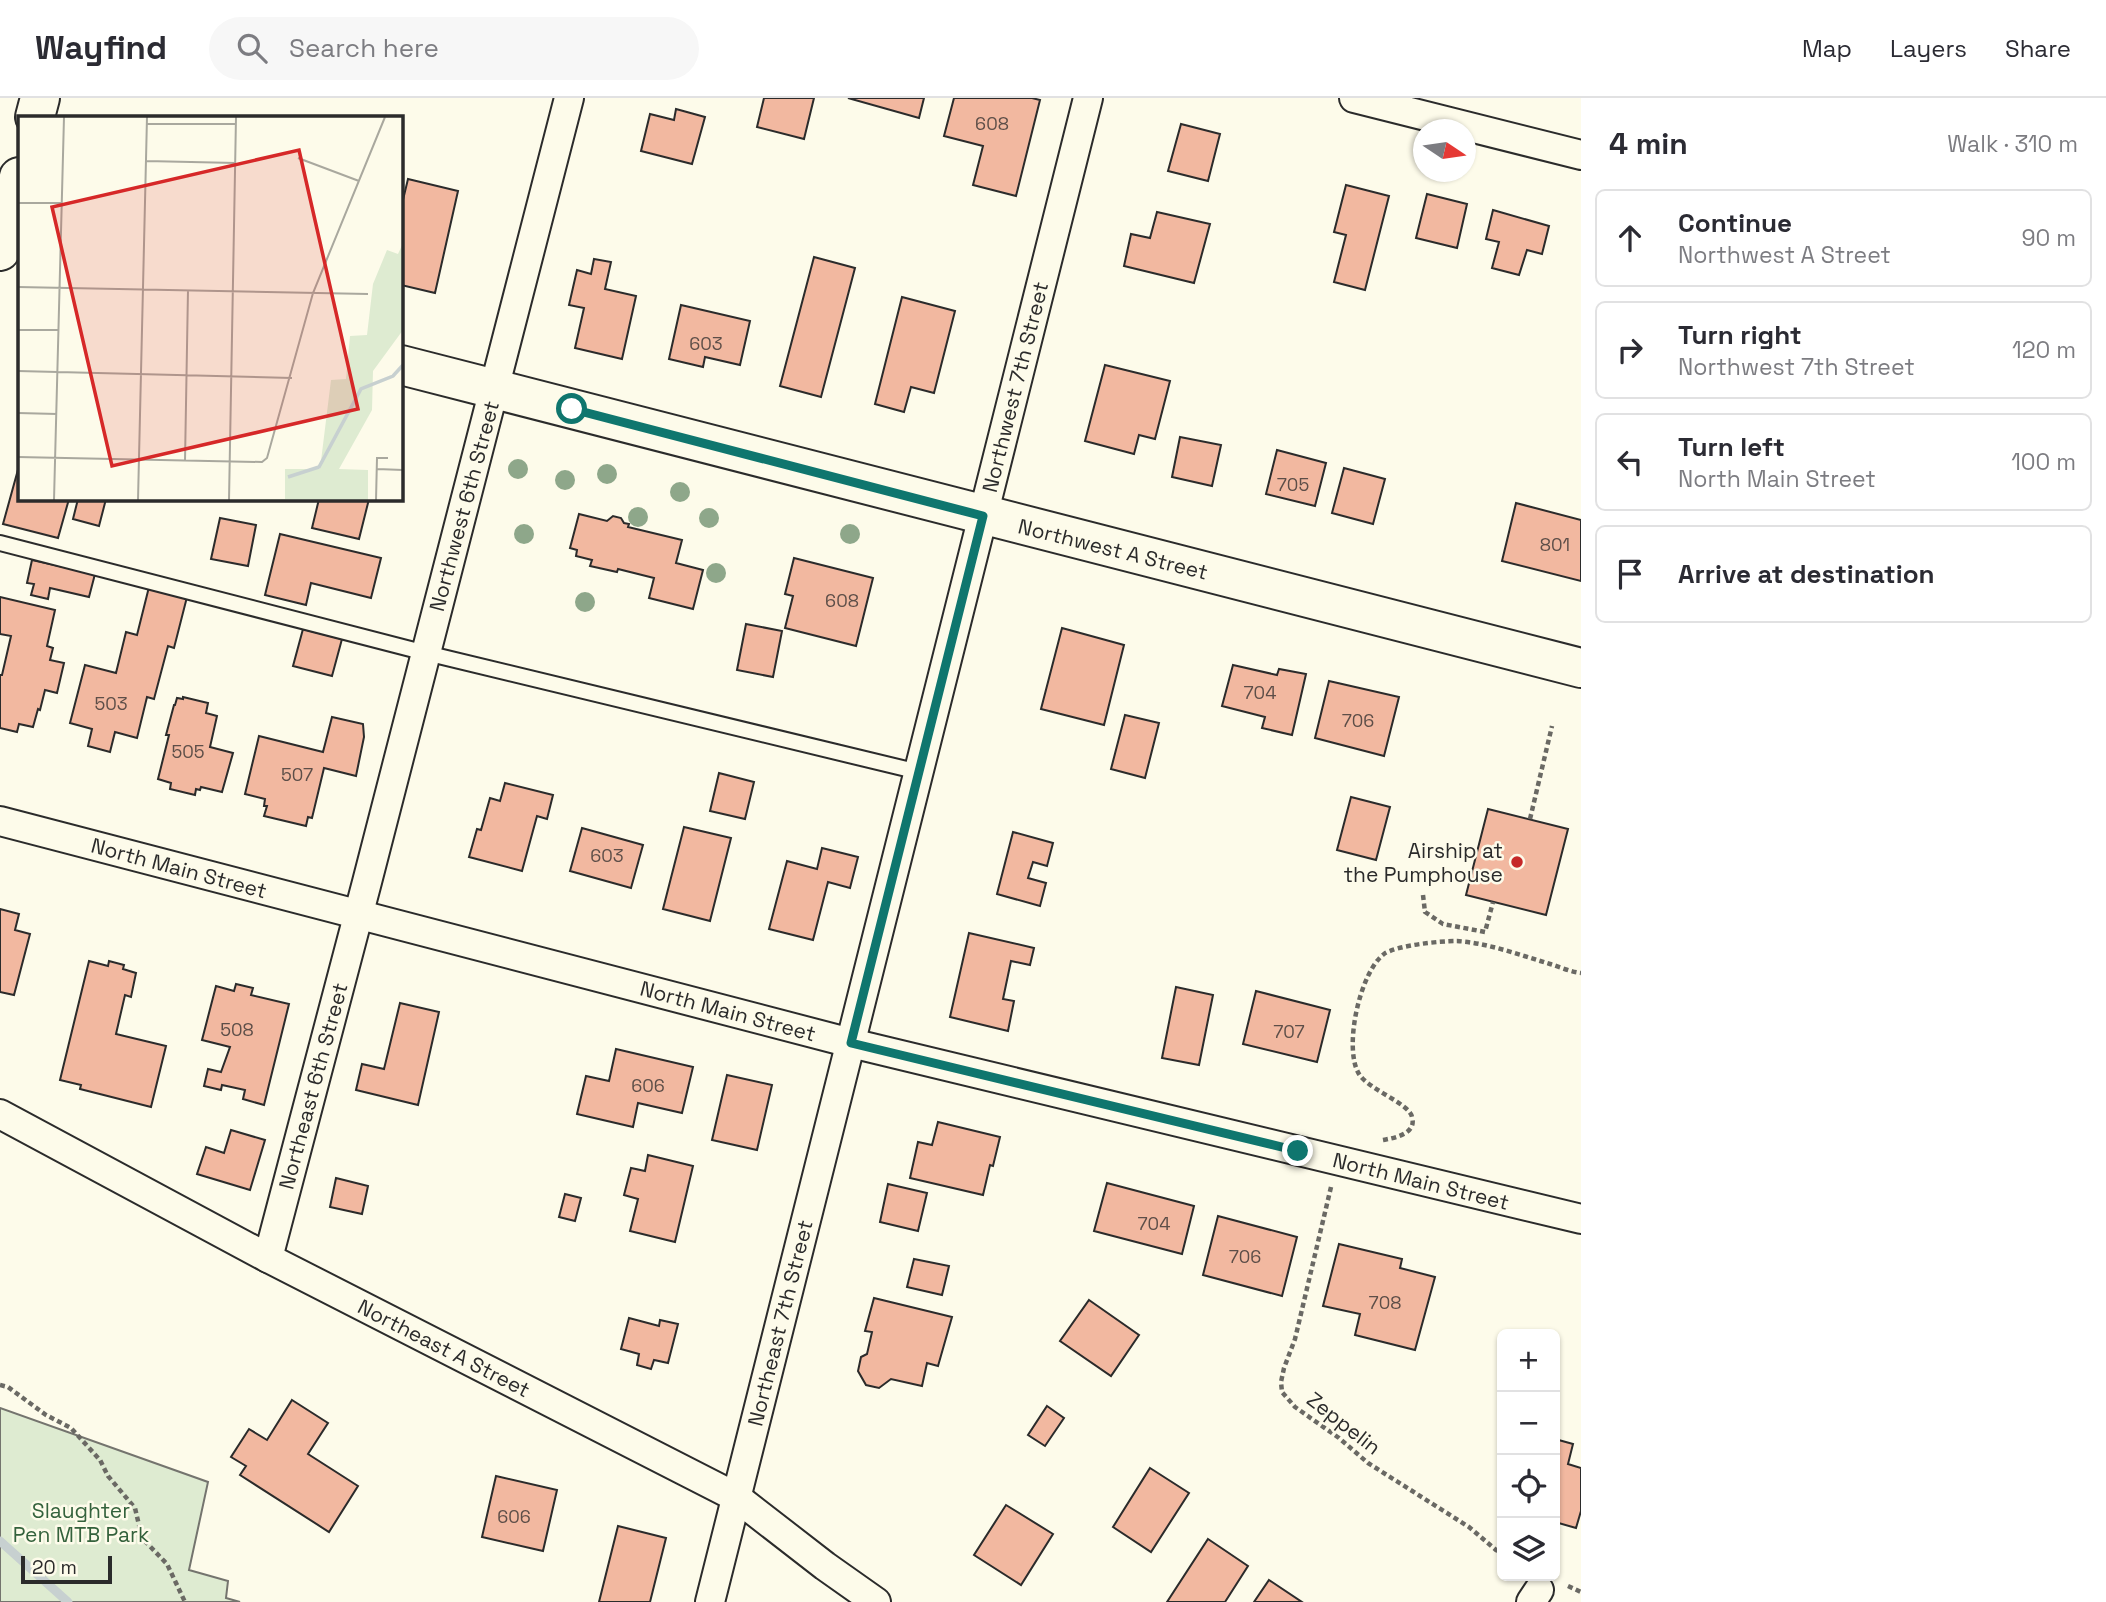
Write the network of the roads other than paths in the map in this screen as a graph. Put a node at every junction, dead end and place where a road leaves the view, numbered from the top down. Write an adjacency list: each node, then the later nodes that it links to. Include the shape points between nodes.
1 (40, 98): 5 (street)
2 (569, 98): 12 (street, Northwest 6th Street)
3 (1088, 98): 13 (street, Northwest 7th Street)
4 (1354, 98): 6 (street)
5 (35, 116)
6 (1581, 155)
7 (18, 181): 8 (street)
8 (0, 251)
9 (0, 261): 10 (street)
10 (18, 267)
11 (402, 365): 12 (street, Northwest A Street)
12 (494, 389): 13 (street, Northwest A Street); 15 (street, Northwest 6th Street)
13 (983, 516): 16 (street, Northwest A Street); 17 (street, Northwest 7th Street)
14 (0, 543): 15 (lane)
15 (426, 653): 17 (lane); 19 (street, Northwest 6th Street)
16 (1581, 668)
17 (919, 772): 20 (street, Northwest 7th Street)
18 (0, 821): 19 (street, North Main Street)
19 (358, 915): 20 (street, North Main Street); 23 (street, Northeast 6th Street)
20 (851, 1043): 22 (street, North Main Street); 24 (street, Northeast 7th Street)
21 (0, 1114): 23 (street, Northeast A Street)
22 (1581, 1219)
23 (268, 1258): 24 (street, Northeast A Street)
24 (736, 1497): 25 (street, Northeast 7th Street); 26 (street, Northeast A Street)
25 (710, 1602)
26 (876, 1602)

